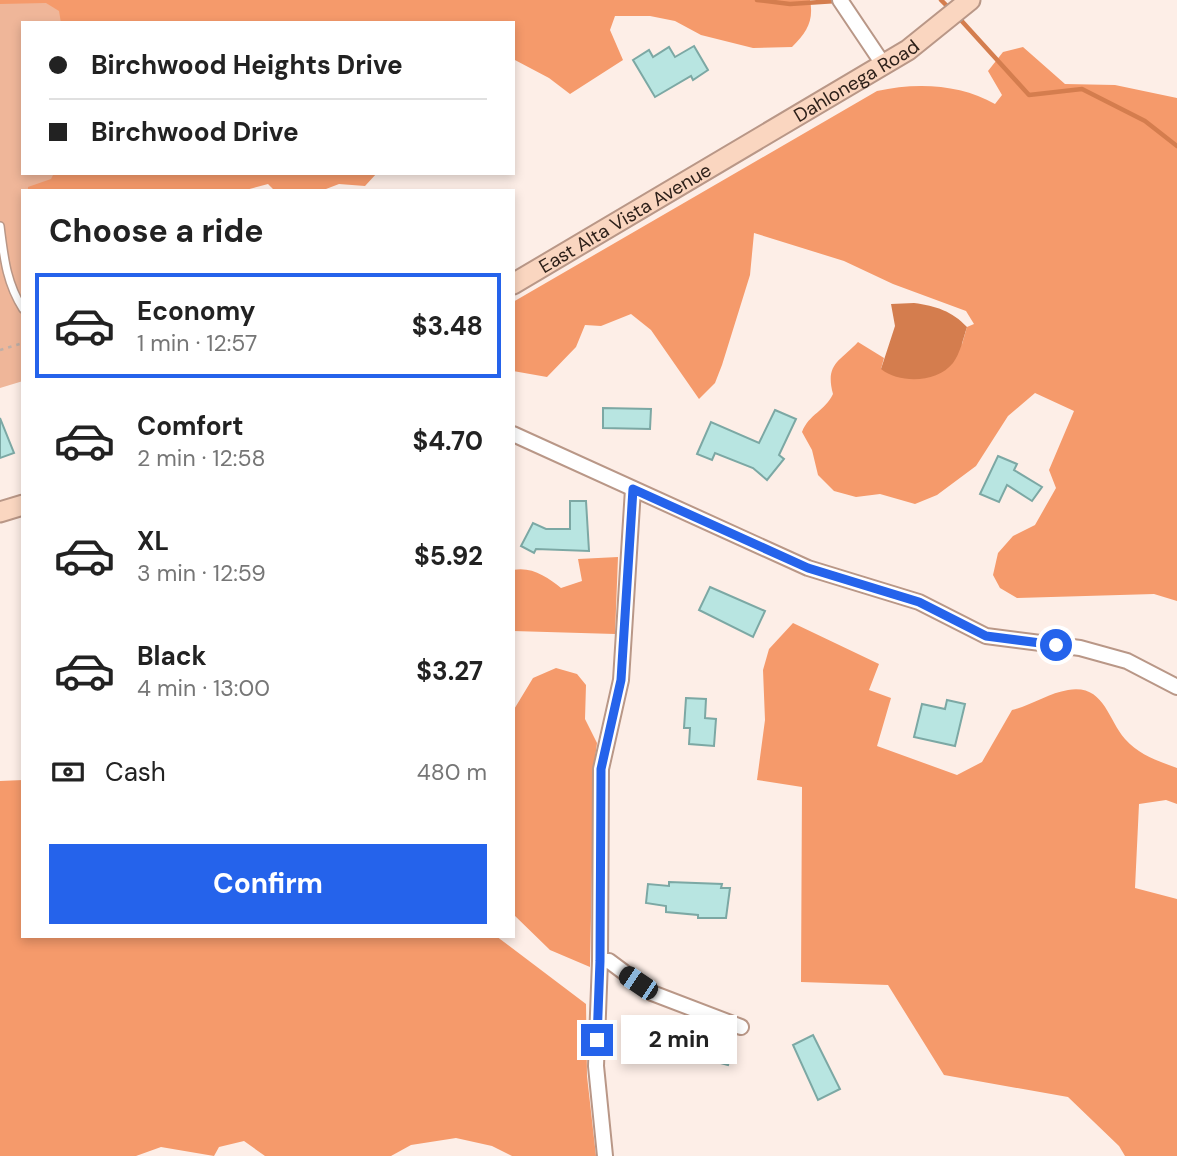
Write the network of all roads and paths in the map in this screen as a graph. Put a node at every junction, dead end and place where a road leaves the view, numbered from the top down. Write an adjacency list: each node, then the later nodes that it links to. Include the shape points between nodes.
1 (840, 0): 3 (street)
2 (970, 0): 3 (main road, Dahlonega Road, via 908,50)
3 (883, 64): 4 (main road, Dahlonega Road)
4 (736, 151): 6 (main road, East Alta Vista Avenue)
5 (0, 226): 7 (lane, via 6,272)
6 (515, 283)
7 (21, 306)
8 (21, 344): 9 (path)
9 (0, 350)
10 (515, 434): 11 (street)
11 (633, 489): 14 (street, via 808,568 919,602 986,636 1080,648 1127,661); 15 (street, via 621,680 601,769)
12 (21, 506): 13 (main road)
13 (0, 512)
14 (1177, 687)
15 (600, 961): 16 (street, via 609,961 652,993); 17 (street, via 596,1066)
16 (741, 1027)
17 (605, 1156)

